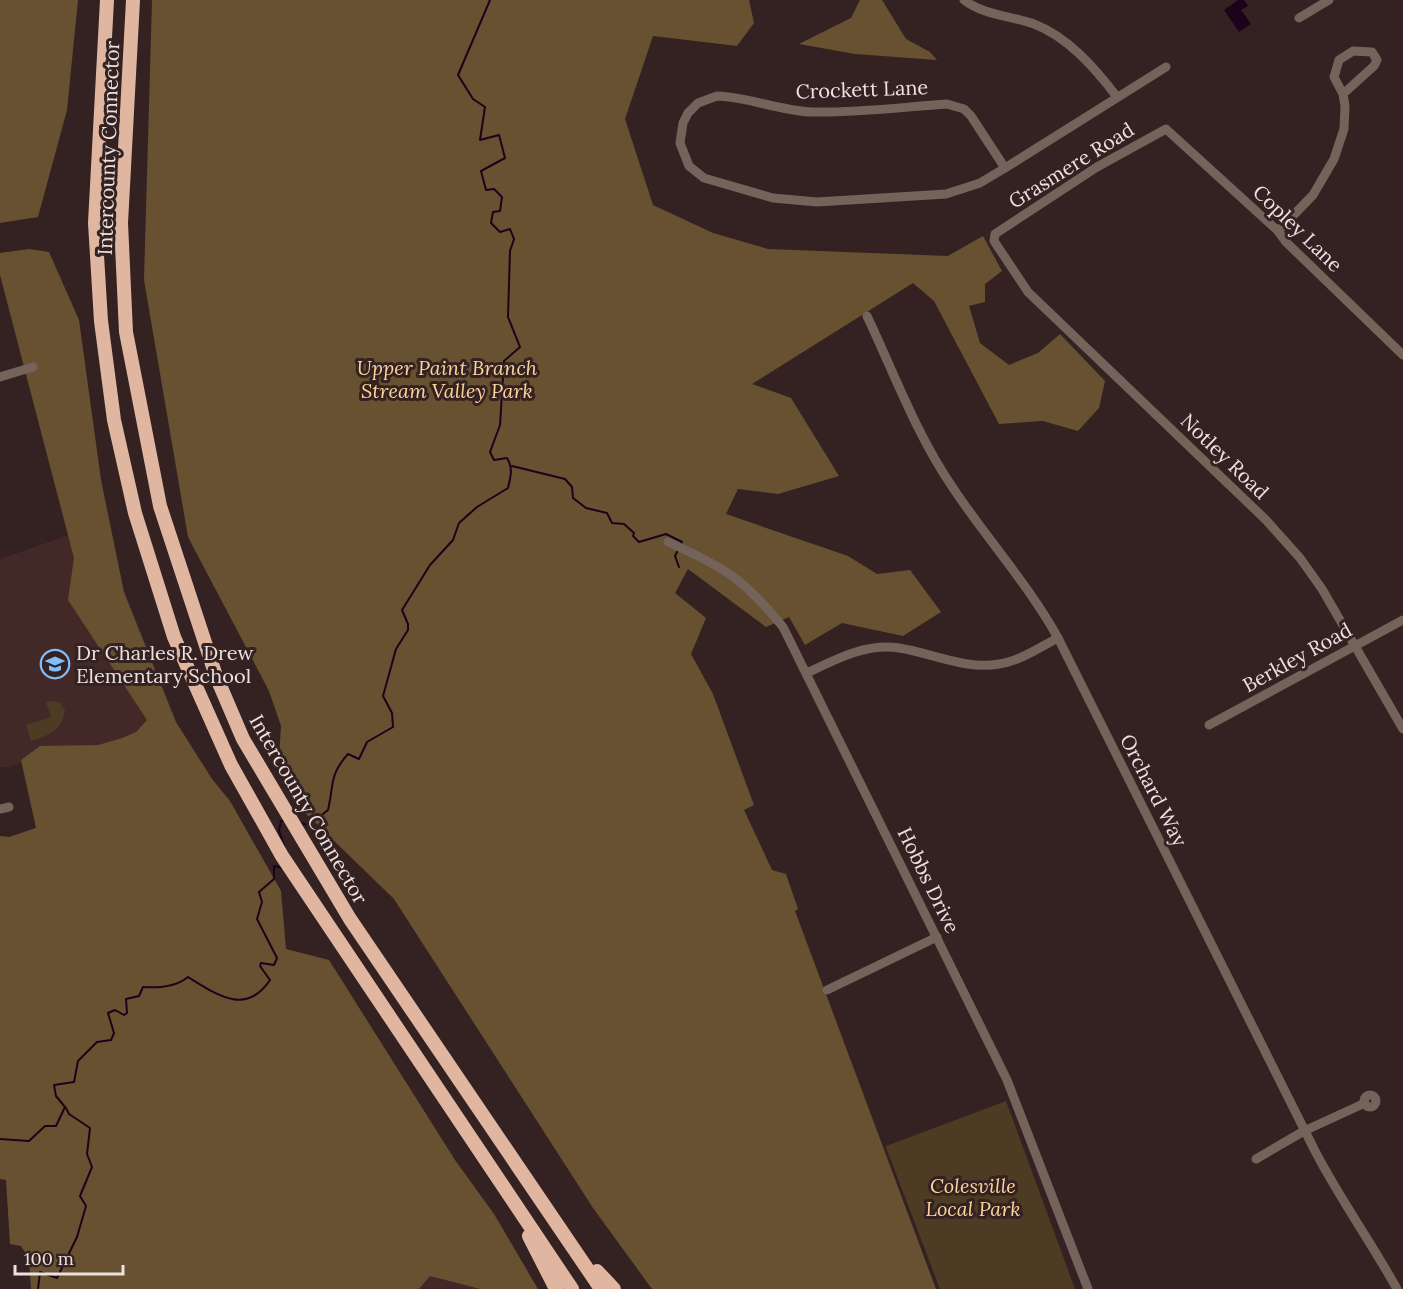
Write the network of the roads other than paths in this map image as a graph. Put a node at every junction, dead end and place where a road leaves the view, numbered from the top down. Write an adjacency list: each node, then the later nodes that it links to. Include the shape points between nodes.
1 (107, 0): 29 (highway, Intercounty Connector, via 95,223 101,321 114,420 135,513 174,637 231,765 282,856)
2 (133, 0): 30 (highway, Intercounty Connector, via 121,224 126,332 160,506 216,676 243,739 350,919)
3 (964, 0): 8 (street, via 1046,30 1092,64)
4 (1329, 0): 5 (street)
5 (1299, 18)
6 (1166, 67): 8 (street, Crockett Lane)
7 (1343, 94): 7 (street, via 1374,66 1377,60 1372,52 1353,51 1339,60 1334,77); 11 (street, via 1344,129 1334,159 1313,195)
8 (1117, 96): 10 (street, Crockett Lane)
9 (1166, 129): 11 (street, Copley Lane); 12 (street, Grasmere Road, via 1097,167)
10 (1005, 168): 10 (street, Crockett Lane, via 981,183 946,194 795,201 704,178 689,166 679,133 688,113 698,103 717,96 813,112 947,104 964,109 971,116)
11 (1278, 231): 14 (street, Copley Lane)
12 (995, 234): 20 (street, Notley Road, via 994,241 1028,292 1266,520 1300,558)
13 (867, 316): 19 (street, Orchard Way, via 952,487 1022,578)
14 (1403, 355)
15 (33, 368): 16 (street)
16 (0, 377)
17 (668, 542): 21 (street, Hobbs Drive, via 740,580 783,627)
18 (1403, 620): 20 (street, Berkley Road)
19 (1058, 638): 21 (street, via 999,664 978,665 877,647 844,656); 27 (street, Orchard Way)
20 (1355, 645): 22 (street, Berkley Road); 23 (street, Notley Road)
21 (807, 673): 24 (street, Hobbs Drive)
22 (1209, 725)
23 (1403, 729)
24 (937, 937): 25 (street); 35 (street, Hobbs Drive, via 1007,1080)
25 (827, 990)
26 (1365, 1103): 27 (street)
27 (1304, 1131): 28 (street); 36 (street, Orchard Way)
28 (1256, 1158)
29 (509, 1194): 31 (highway); 32 (highway, Intercounty Connector)
30 (575, 1249): 33 (highway, Intercounty Connector); 34 (highway)
31 (556, 1289)
32 (572, 1289)
33 (601, 1289)
34 (614, 1289)
35 (1088, 1289)
36 (1396, 1289)

